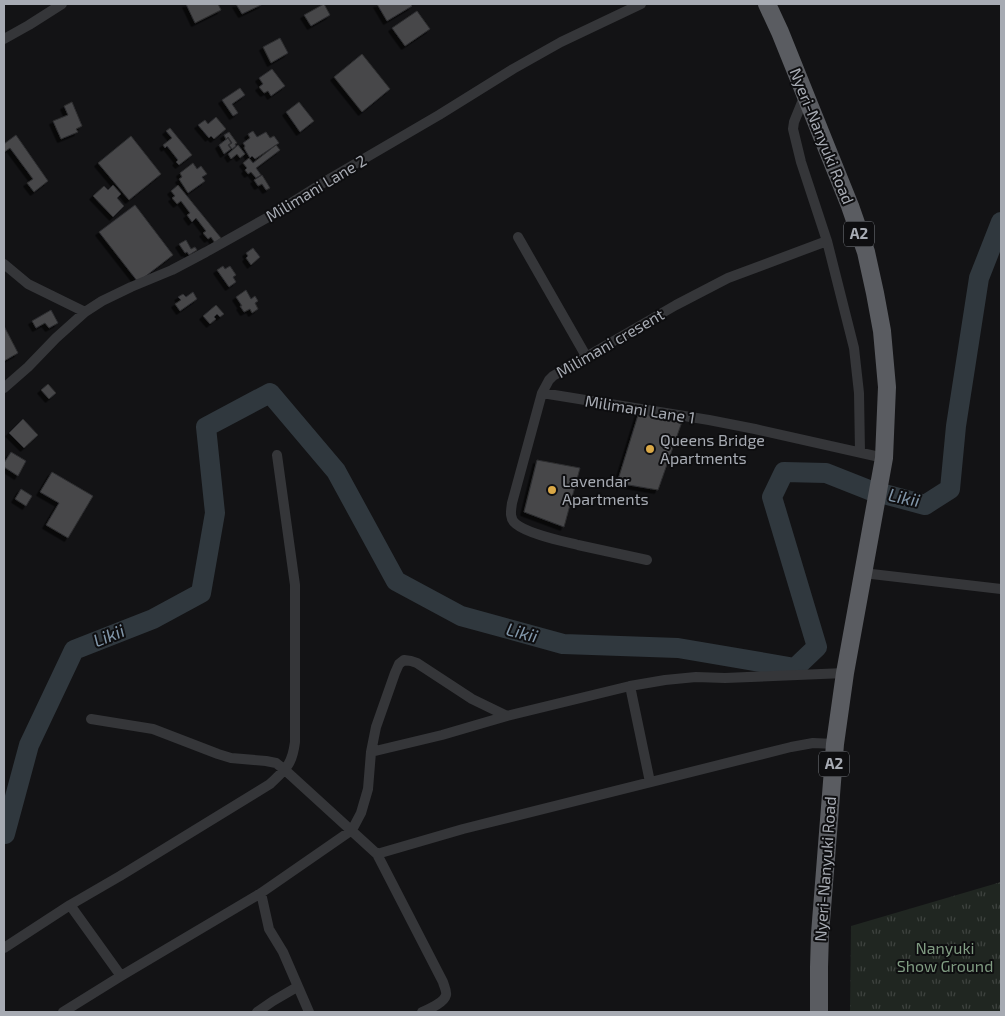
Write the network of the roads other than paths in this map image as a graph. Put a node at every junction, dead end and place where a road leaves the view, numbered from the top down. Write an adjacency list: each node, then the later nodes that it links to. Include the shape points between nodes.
1 (62, 4): 4 (street)
2 (641, 4): 9 (street, Milimani Lane 2, via 512,69 214,248)
3 (767, 4): 5 (highway, Nyeri-Nanyuki Road / A2)
4 (4, 39)
5 (805, 95): 7 (street, via 793,129); 15 (highway, Nyeri-Nanyuki Road / A2, via 866,252 882,331 887,387)
6 (518, 237): 10 (street)
7 (826, 241): 10 (street, Milimani cresent, via 728,278); 13 (street, via 854,348)
8 (4, 264): 9 (street, via 28,284)
9 (85, 312): 11 (street, Milimani Lane 2)
10 (586, 356): 12 (street, Milimani cresent, via 553,376)
11 (4, 388)
12 (542, 393): 13 (street, Milimani Lane 1, via 709,420); 16 (street, Milimani cresent, via 512,502 510,512 514,524 559,540)
13 (860, 452): 15 (street, Milimani Lane 1)
14 (277, 455): 25 (street, via 295,585 295,742 293,756)
15 (884, 458): 17 (highway, Nyeri-Nanyuki Road / A2)
16 (647, 560)
17 (863, 573): 18 (street); 19 (highway, Nyeri-Nanyuki Road / A2)
18 (1001, 589)
19 (845, 673): 20 (street, via 696,678); 23 (highway, Nyeri-Nanyuki Road / A2)
20 (630, 686): 21 (street); 26 (street)
21 (507, 716): 24 (street); 24 (street, via 472,699 417,663 404,660 395,673)
22 (91, 719): 25 (street, via 153,730 231,758 276,763)
23 (835, 744): 26 (street, via 802,744); 38 (highway, Nyeri-Nanyuki Road / A2, via 818,967)
24 (371, 752): 27 (street, via 368,789 362,813)
25 (285, 770): 27 (street); 30 (street, via 270,784)
26 (650, 782): 28 (street)
27 (352, 830): 28 (street); 29 (street)
28 (377, 854): 37 (street, via 447,992 441,1002)
29 (261, 894): 32 (street); 33 (street, via 269,929 283,952)
30 (70, 904): 31 (street); 32 (street)
31 (4, 948)
32 (121, 976): 34 (street)
33 (297, 987): 35 (street); 36 (street)
34 (70, 1011)
35 (257, 1012)
36 (309, 1012)
37 (422, 1012)
38 (819, 1012)

